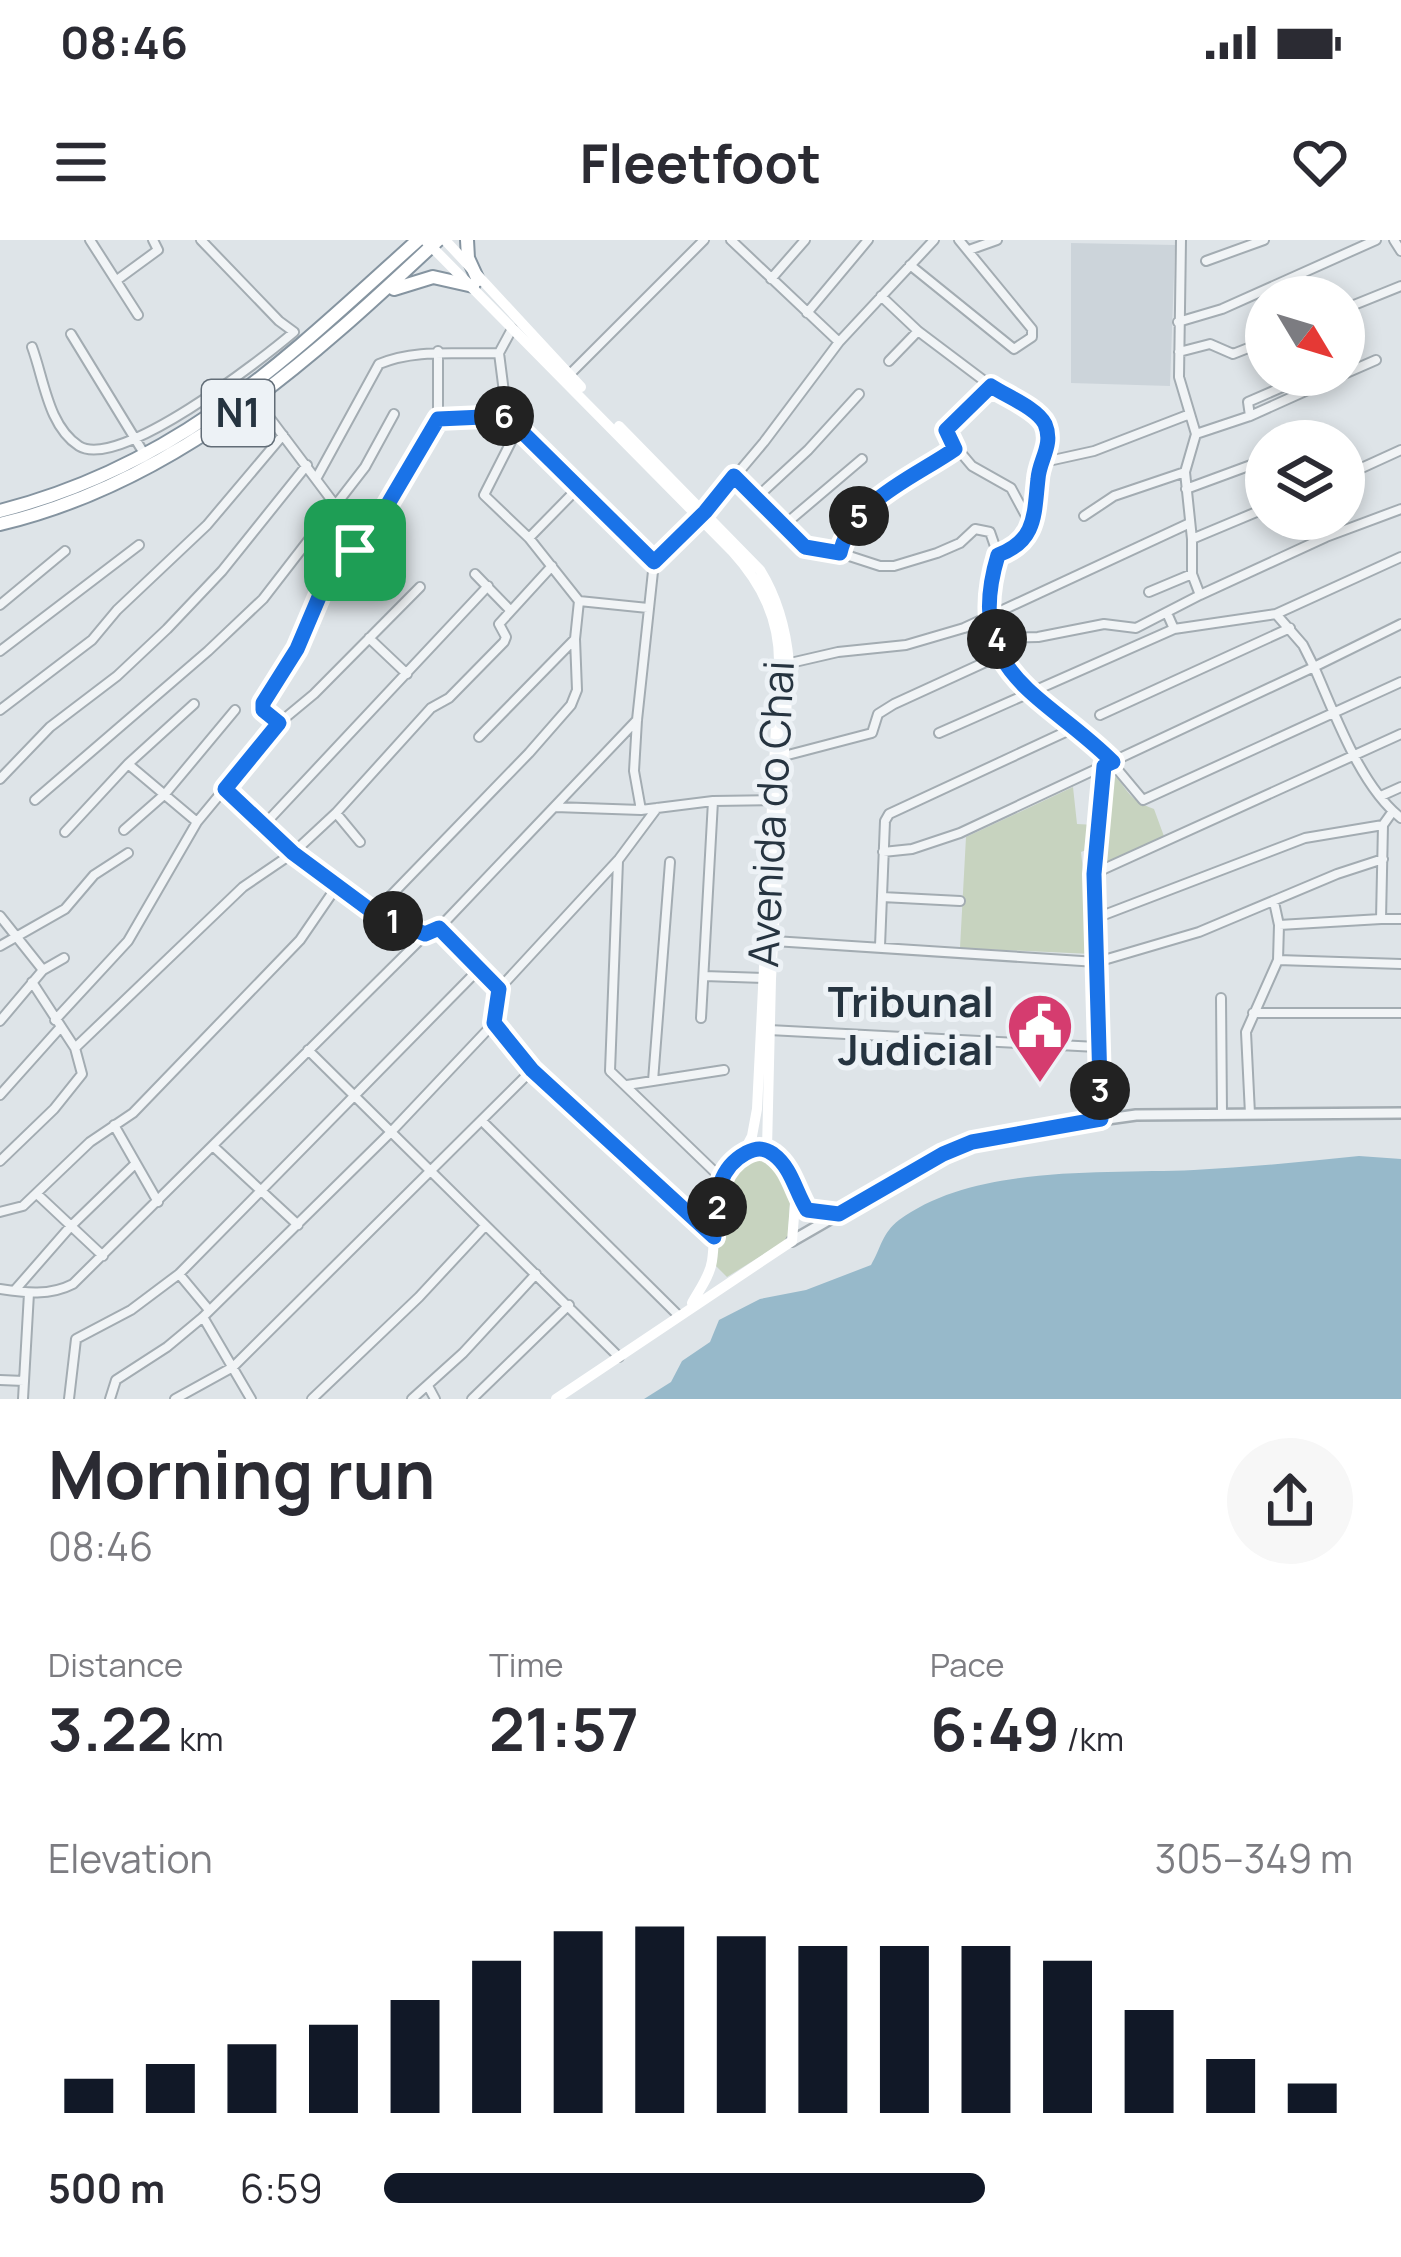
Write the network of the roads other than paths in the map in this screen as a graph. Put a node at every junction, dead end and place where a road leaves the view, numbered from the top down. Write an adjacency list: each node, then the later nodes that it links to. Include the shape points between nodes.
1 (90, 240): 22 (street)
2 (153, 240): 22 (street, via 158,250)
3 (201, 240): 33 (street)
4 (467, 240): 23 (highway)
5 (704, 240): 45 (street)
6 (731, 240): 21 (street)
7 (806, 240): 21 (street)
8 (868, 240): 28 (street)
9 (934, 240): 20 (street)
10 (959, 240): 17 (street)
11 (997, 240): 17 (street)
12 (1181, 240): 30 (street)
13 (1264, 240): 19 (street)
14 (1376, 240): 30 (street)
15 (1394, 240): 18 (street)
16 (432, 241): 23 (main road, Avenida do Chai); 25 (highway, N1); 35 (highway, N1)
17 (969, 250): 20 (street, via 1034,332 1016,350)
18 (1401, 251)
19 (1206, 261)
20 (910, 265): 26 (street)
21 (771, 279): 28 (street)
22 (117, 280): 29 (street)
23 (476, 283): 25 (highway, via 433,278); 31 (main road, Avenida do Chai); 45 (main road, Avenida do Chai)
24 (1401, 286): 27 (street)
25 (384, 295): 48 (highway, N1)
26 (881, 296): 32 (street); 36 (street)
27 (1365, 301)
28 (806, 314): 36 (street)
29 (138, 315)
30 (1178, 322): 40 (street)
31 (512, 328): 41 (street); 45 (main road, Avenida do Chai)
32 (918, 331): 43 (street); 46 (street)
33 (294, 332): 35 (street); 59 (street)
34 (71, 334): 59 (street)
35 (310, 338): 48 (highway, N1)
36 (839, 342): 69 (street)
37 (32, 347): 59 (street, via 48,401 71,440 97,451)
38 (1245, 349): 40 (street, via 1228,355 1210,344)
39 (438, 351): 41 (street); 55 (street); 70 (street, via 379,364)
40 (1179, 352): 52 (street)
41 (499, 353): 53 (street)
42 (1376, 360): 44 (street)
43 (890, 361)
44 (1365, 365)
45 (567, 378): 77 (main road, Avenida do Chai)
46 (991, 386): 60 (street, via 946,430); 64 (street, via 1040,418 1048,439)
47 (859, 394): 73 (street)
48 (252, 395): 58 (street); 63 (highway, N1)
49 (1262, 396): 54 (street, via 1248,402)
50 (1294, 396): 54 (street)
51 (394, 413): 74 (street)
52 (1190, 414): 57 (street); 64 (street)
53 (506, 416): 55 (street); 56 (street)
54 (1250, 416): 57 (street)
55 (438, 419): 87 (street)
56 (517, 430): 71 (street); 84 (street, via 484,494)
57 (1196, 434): 68 (street)
58 (283, 435): 65 (street); 121 (street, via 229,502 92,640)
59 (136, 438): 63 (street)
60 (955, 449): 83 (street, via 1006,483); 89 (street, via 862,513)
61 (1401, 450): 66 (street)
62 (862, 458): 82 (street)
63 (148, 461): 76 (highway, N1); 81 (highway, N1, via 85,497)
64 (1044, 462): 83 (street)
65 (307, 465): 70 (street); 135 (street, via 166,629)
66 (1365, 466)
67 (1245, 467): 72 (street)
68 (1185, 472): 72 (street); 78 (street, via 1114,496)
69 (734, 476): 73 (street); 77 (street)
70 (316, 478): 74 (street)
71 (577, 489): 84 (street); 92 (street)
72 (1186, 489): 80 (street)
73 (757, 498): 82 (street)
74 (336, 506): 87 (street); 140 (street, via 249,612)
75 (1401, 509): 99 (street)
76 (0, 511)
77 (702, 515): 92 (street); 115 (main road, Avenida do Chai, via 760,587)
78 (1084, 516)
79 (1245, 517): 85 (street)
80 (1190, 523): 85 (street); 106 (street)
81 (0, 524)
82 (783, 526): 89 (street, via 805,547)
83 (1032, 527): 90 (street)
84 (529, 538): 93 (street)
85 (1192, 539): 95 (street)
86 (139, 545): 113 (street)
87 (355, 550): 126 (street, via 322,590 263,703)
88 (65, 551): 101 (street)
89 (840, 553): 90 (street, via 888,567 960,543 976,529 993,536)
90 (998, 555): 106 (street)
91 (1401, 557): 105 (street)
92 (654, 562): 102 (street)
93 (552, 566): 100 (street); 103 (street)
94 (475, 574): 97 (street)
95 (1192, 574): 98 (street); 99 (street)
96 (420, 586): 110 (street)
97 (488, 586): 103 (street); 117 (street)
98 (1149, 592)
99 (1200, 595): 104 (street)
100 (579, 601): 102 (street); 112 (street)
101 (0, 604)
102 (648, 608): 125 (street)
103 (510, 610): 146 (street, via 499,624 506,640 431,708)
104 (1167, 613): 109 (street); 111 (street, via 1131,629 1104,624)
105 (1276, 614): 108 (street); 109 (street)
106 (990, 616): 111 (street); 115 (street, via 906,645)
107 (1401, 624): 116 (street)
108 (1290, 628): 116 (street); 124 (street)
109 (1174, 629): 119 (street)
110 (369, 638): 117 (street); 126 (street)
111 (997, 638): 114 (street)
112 (574, 639): 130 (street); 165 (street, via 571,705)
113 (0, 650)
114 (1001, 655): 119 (street); 132 (street, via 894,704 878,714 872,733)
115 (784, 664): 132 (main road, Avenida do Chai); 141 (main road, Avenida do Chai)
116 (1314, 667): 123 (street); 134 (street)
117 (407, 674): 150 (street)
118 (1401, 682): 123 (street)
119 (1031, 694): 127 (street); 128 (street)
120 (194, 704): 133 (street)
121 (0, 710)
122 (235, 710): 138 (street)
123 (1335, 713): 131 (street); 134 (street, via 1147,800)
124 (1100, 715)
125 (637, 720): 143 (street); 145 (street)
126 (279, 723): 137 (street)
127 (1074, 728): 134 (street); 154 (street, via 892,812)
128 (939, 733)
129 (1401, 734): 131 (street)
130 (479, 737)
131 (1354, 755): 139 (street); 160 (street)
132 (783, 757): 174 (main road, Avenida do Chai)
133 (128, 764): 138 (street); 152 (street)
134 (1108, 764): 154 (street, via 960,833); 160 (street)
135 (0, 778)
136 (1401, 787): 139 (street)
137 (225, 789): 148 (street); 150 (street)
138 (165, 794): 148 (street); 151 (street)
139 (1381, 796): 147 (street)
140 (34, 800)
141 (772, 800): 142 (street); 184 (main road, Avenida do Chai)
142 (712, 801): 144 (street); 183 (street)
143 (553, 807): 145 (street); 171 (street)
144 (657, 808): 145 (street); 157 (street)
145 (641, 810)
146 (336, 814): 153 (street); 156 (street)
147 (1397, 814): 149 (street)
148 (197, 822): 193 (street, via 128,941)
149 (1383, 825): 158 (street); 167 (street, via 1296,840)
150 (263, 826): 156 (street)
151 (124, 830)
152 (65, 832)
153 (360, 842)
154 (883, 852): 162 (street)
155 (128, 853): 173 (street, via 94,875 65,909)
156 (293, 853): 161 (street); 196 (street, via 243,887)
157 (619, 859): 186 (street); 201 (street, via 609,1063)
158 (1383, 860): 164 (street); 168 (street)
159 (670, 862): 200 (street)
160 (1094, 874): 167 (street)
161 (337, 886): 165 (street); 209 (street, via 266,976)
162 (882, 897): 163 (street); 176 (street)
163 (960, 901)
164 (1274, 902): 170 (street); 179 (street)
165 (374, 913): 172 (street)
166 (0, 916): 173 (street)
167 (1096, 919): 179 (street)
168 (1381, 919): 169 (street); 170 (street)
169 (1401, 919)
170 (1280, 925): 178 (street)
171 (439, 928): 172 (street); 181 (street)
172 (425, 934): 197 (street)
173 (17, 935): 175 (street); 182 (street)
174 (774, 941): 176 (street); 194 (main road, Avenida do Chai)
175 (0, 946)
176 (880, 946): 179 (street)
177 (64, 958): 182 (street)
178 (1278, 960): 180 (street); 188 (street)
179 (1097, 962): 195 (street)
180 (1401, 964)
181 (479, 969): 186 (street); 203 (street)
182 (43, 970): 185 (street)
183 (704, 976): 184 (street); 190 (street)
184 (764, 979): 213 (main road, Avenida do Chai, via 755,1123)
185 (32, 982): 191 (street); 193 (street)
186 (499, 989): 192 (street)
187 (1221, 998): 204 (street)
188 (1253, 1012): 189 (street); 206 (street, via 1245,1042)
189 (1401, 1012)
190 (701, 1018)
191 (0, 1021)
192 (494, 1023): 198 (street); 210 (street)
193 (57, 1024): 196 (street); 202 (street)
194 (769, 1030): 195 (street); 212 (main road, Avenida do Chai)
195 (1097, 1047): 207 (street)
196 (74, 1048): 214 (street, via 82,1074 75,1086)
197 (308, 1050): 203 (street); 211 (street)
198 (532, 1070): 208 (street); 227 (street)
199 (724, 1070): 200 (street)
200 (653, 1081): 201 (street)
201 (626, 1085): 217 (street)
202 (0, 1095)
203 (354, 1096): 210 (street); 218 (street)
204 (1222, 1112): 206 (street); 207 (street)
205 (1401, 1113): 206 (street)
206 (1250, 1114)
207 (1101, 1119): 223 (street, via 972,1142)
208 (482, 1121): 216 (street); 240 (street)
209 (113, 1125): 215 (street); 220 (street)
210 (390, 1133): 216 (street); 224 (street)
211 (214, 1147): 218 (street); 221 (street)
212 (767, 1149): 213 (main road); 219 (main road)
213 (742, 1155): 217 (main road)
214 (0, 1161)
215 (134, 1165): 221 (street); 226 (street)
216 (430, 1174): 225 (street); 242 (street)
217 (720, 1177): 227 (main road)
218 (263, 1192): 224 (street); 231 (street)
219 (796, 1192): 223 (main road, via 812,1213); 228 (main road)
220 (37, 1194): 222 (street); 226 (street)
221 (158, 1202): 229 (street)
222 (0, 1212)
223 (839, 1214): 228 (street)
224 (298, 1225): 239 (street)
225 (485, 1226): 232 (street); 251 (street)
226 (70, 1227): 229 (street); 235 (street)
227 (714, 1237): 230 (main road)
228 (792, 1241): 233 (main road)
229 (103, 1256): 236 (street, via 66,1288)
230 (712, 1265): 233 (main road); 238 (main road)
231 (179, 1274): 239 (street); 247 (street, via 76,1339)
232 (536, 1274): 237 (street); 245 (street)
233 (730, 1282): 238 (main road)
234 (0, 1288): 235 (street)
235 (14, 1291): 236 (street)
236 (29, 1293): 244 (street)
237 (569, 1305): 241 (street); 254 (street)
238 (691, 1306): 240 (main road)
239 (206, 1314): 242 (street); 248 (street, via 116,1380)
240 (678, 1315): 241 (main road)
241 (620, 1358): 255 (main road)
242 (233, 1367): 249 (street); 250 (street)
243 (0, 1380): 244 (street)
244 (24, 1381): 246 (street)
245 (428, 1386): 252 (street); 253 (street)
246 (22, 1399)
247 (69, 1399)
248 (110, 1399)
249 (175, 1399)
250 (251, 1399)
251 (312, 1399)
252 (412, 1399)
253 (435, 1399)
254 (472, 1399)
255 (556, 1399)

